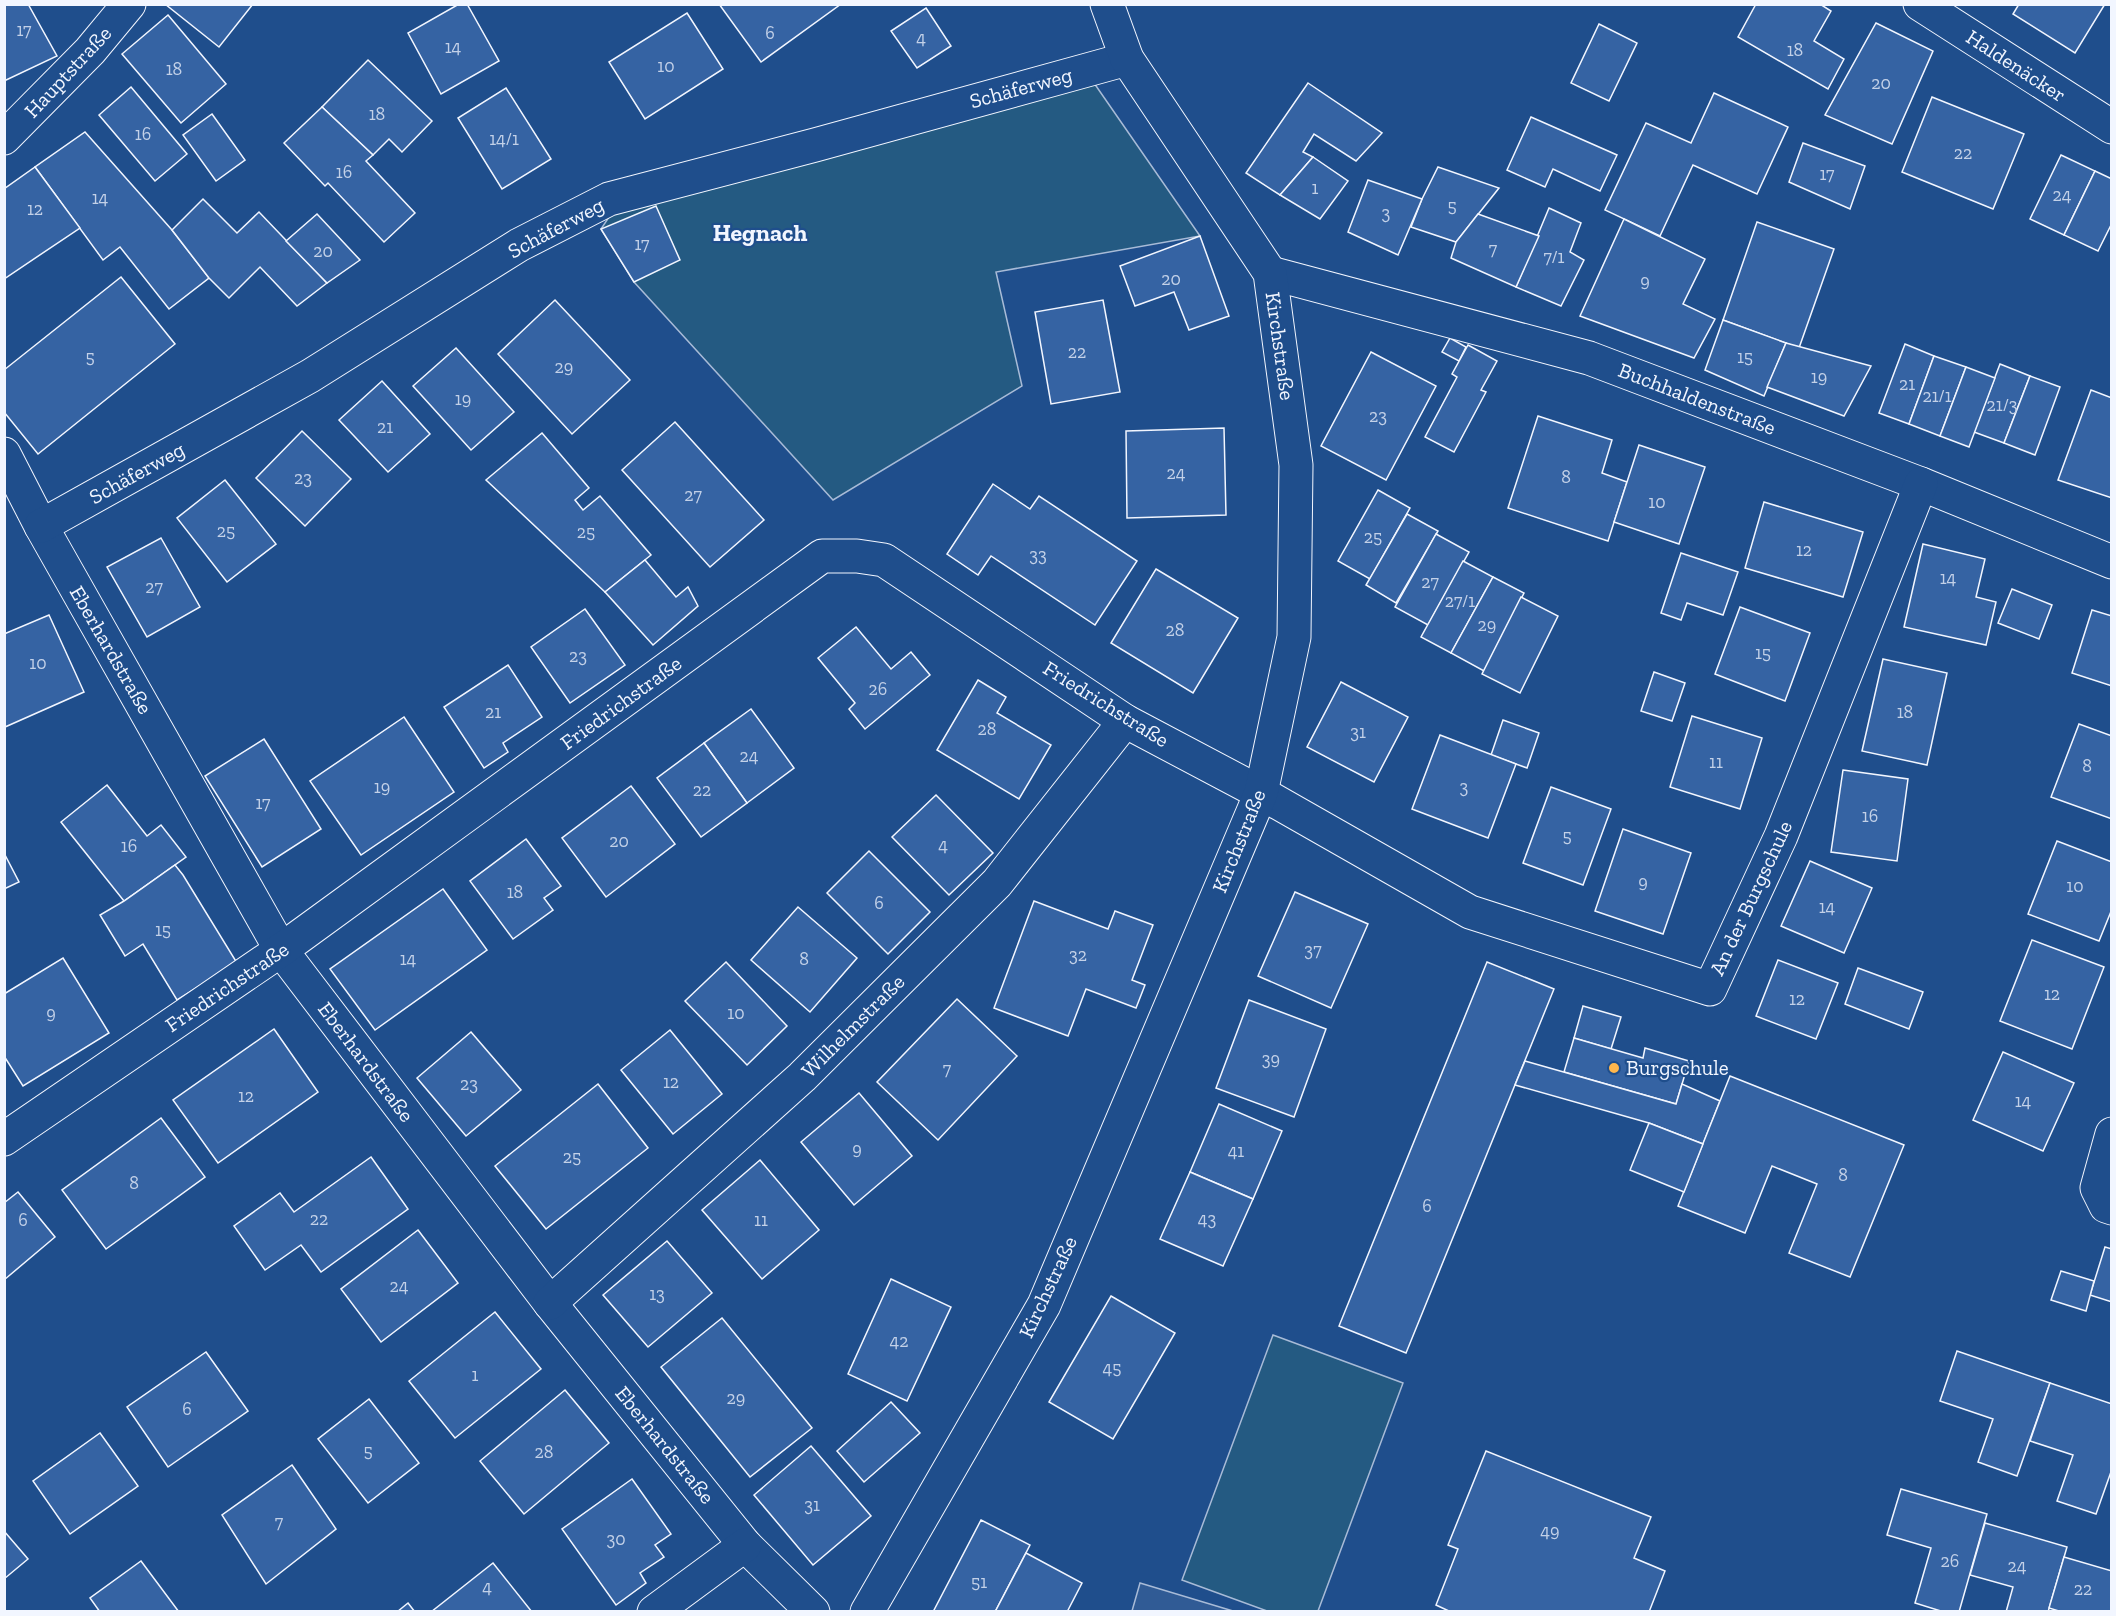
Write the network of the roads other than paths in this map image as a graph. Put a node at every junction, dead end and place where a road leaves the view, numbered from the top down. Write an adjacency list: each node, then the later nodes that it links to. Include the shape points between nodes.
1 (129, 4): 6 (street, Hauptstraße, via 90,51)
2 (1107, 4): 4 (street, Kirchstraße)
3 (1920, 4): 5 (street, Haldenäcker)
4 (1127, 59): 7 (street, Kirchstraße); 10 (street, Schäferweg, via 609,199 519,245 310,376)
5 (2112, 128)
6 (4, 138)
7 (1270, 273): 9 (street, Buchhaldenstraße, via 1589,358); 13 (street, Kirchstraße, via 1296,465 1294,637)
8 (4, 454): 10 (street, Eberhardstraße)
9 (1921, 484): 11 (street, Buchhaldenstraße); 13 (street, An der Burgschule, via 1781,836 1710,989 1470,912)
10 (40, 526): 14 (street, Eberhardstraße)
11 (2112, 562)
12 (1125, 721): 13 (street, Friedrichstraße); 14 (street, Friedrichstraße, via 884,560 857,555 822,556); 18 (street, Wilhelmstraße, via 996,883 802,1077)
13 (1261, 793): 22 (street, Kirchstraße, via 1044,1305)
14 (281, 950): 16 (street, Friedrichstraße); 18 (street, Eberhardstraße)
15 (2112, 1134): 17 (street, via 2097,1188 2106,1206)
16 (4, 1139)
17 (2112, 1208)
18 (550, 1303): 19 (street, Eberhardstraße)
19 (745, 1545): 20 (street); 21 (street, Eberhardstraße)
20 (654, 1611)
21 (813, 1611)
22 (867, 1611)

